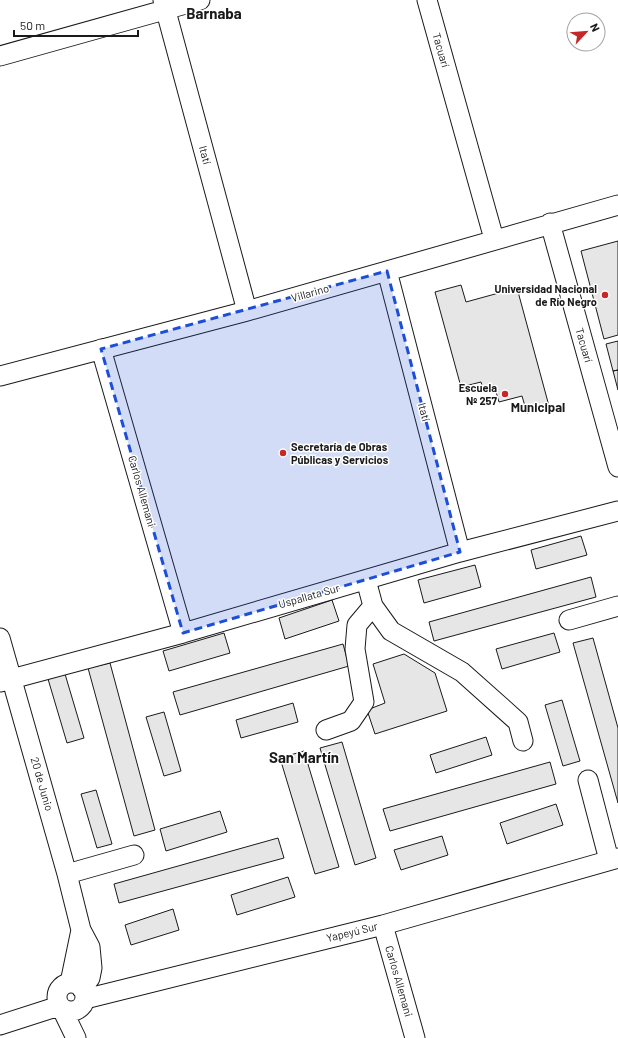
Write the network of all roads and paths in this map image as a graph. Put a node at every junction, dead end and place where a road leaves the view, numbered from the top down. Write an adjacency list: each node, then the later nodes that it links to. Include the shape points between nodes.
1 (200, 0): 3 (street)
2 (427, 0): 7 (street, Tacuarí)
3 (164, 5): 4 (street); 9 (street, Itatí)
4 (0, 56)
5 (618, 205): 6 (street, Villarino)
6 (550, 223): 7 (street, Villarino); 12 (street, Tacuarí)
7 (494, 239): 8 (street, Villarino)
8 (387, 271): 9 (street, Villarino); 14 (street, Itatí)
9 (247, 311): 10 (street, Villarino)
10 (101, 349): 11 (street, Villarino); 19 (street, Carlos Allemani)
11 (0, 376)
12 (618, 467)
13 (618, 511): 14 (street, Uspallata Sur)
14 (460, 552): 15 (street, Uspallata Sur)
15 (366, 580): 16 (street); 19 (street, Uspallata Sur)
16 (373, 606): 22 (street, via 357,625 355,649 364,702 352,721); 23 (street, via 391,631 462,672 518,722)
17 (618, 606): 18 (street)
18 (569, 620)
19 (183, 633): 21 (street, Uspallata Sur)
20 (0, 638): 21 (street, 20 de Junio)
21 (6, 681): 27 (street, 20 de Junio)
22 (326, 730)
23 (523, 741)
24 (588, 780): 26 (street)
25 (134, 855): 27 (street)
26 (614, 859): 28 (street, Yapeyú Sur)
27 (67, 874): 29 (street, 20 de Junio, via 81,930 90,947 90,978)
28 (383, 925): 29 (street, Yapeyú Sur); 33 (street, Carlos Allemani)
29 (80, 994): 30 (street, Yapeyú Sur, via 70,1011); 30 (street, via 65,984 58,991 57,1001); 32 (street, 20 de Junio)
30 (60, 1006): 31 (street, Yapeyú Sur); 32 (street, 20 de Junio)
31 (0, 1025)
32 (77, 1038)
33 (415, 1038)

